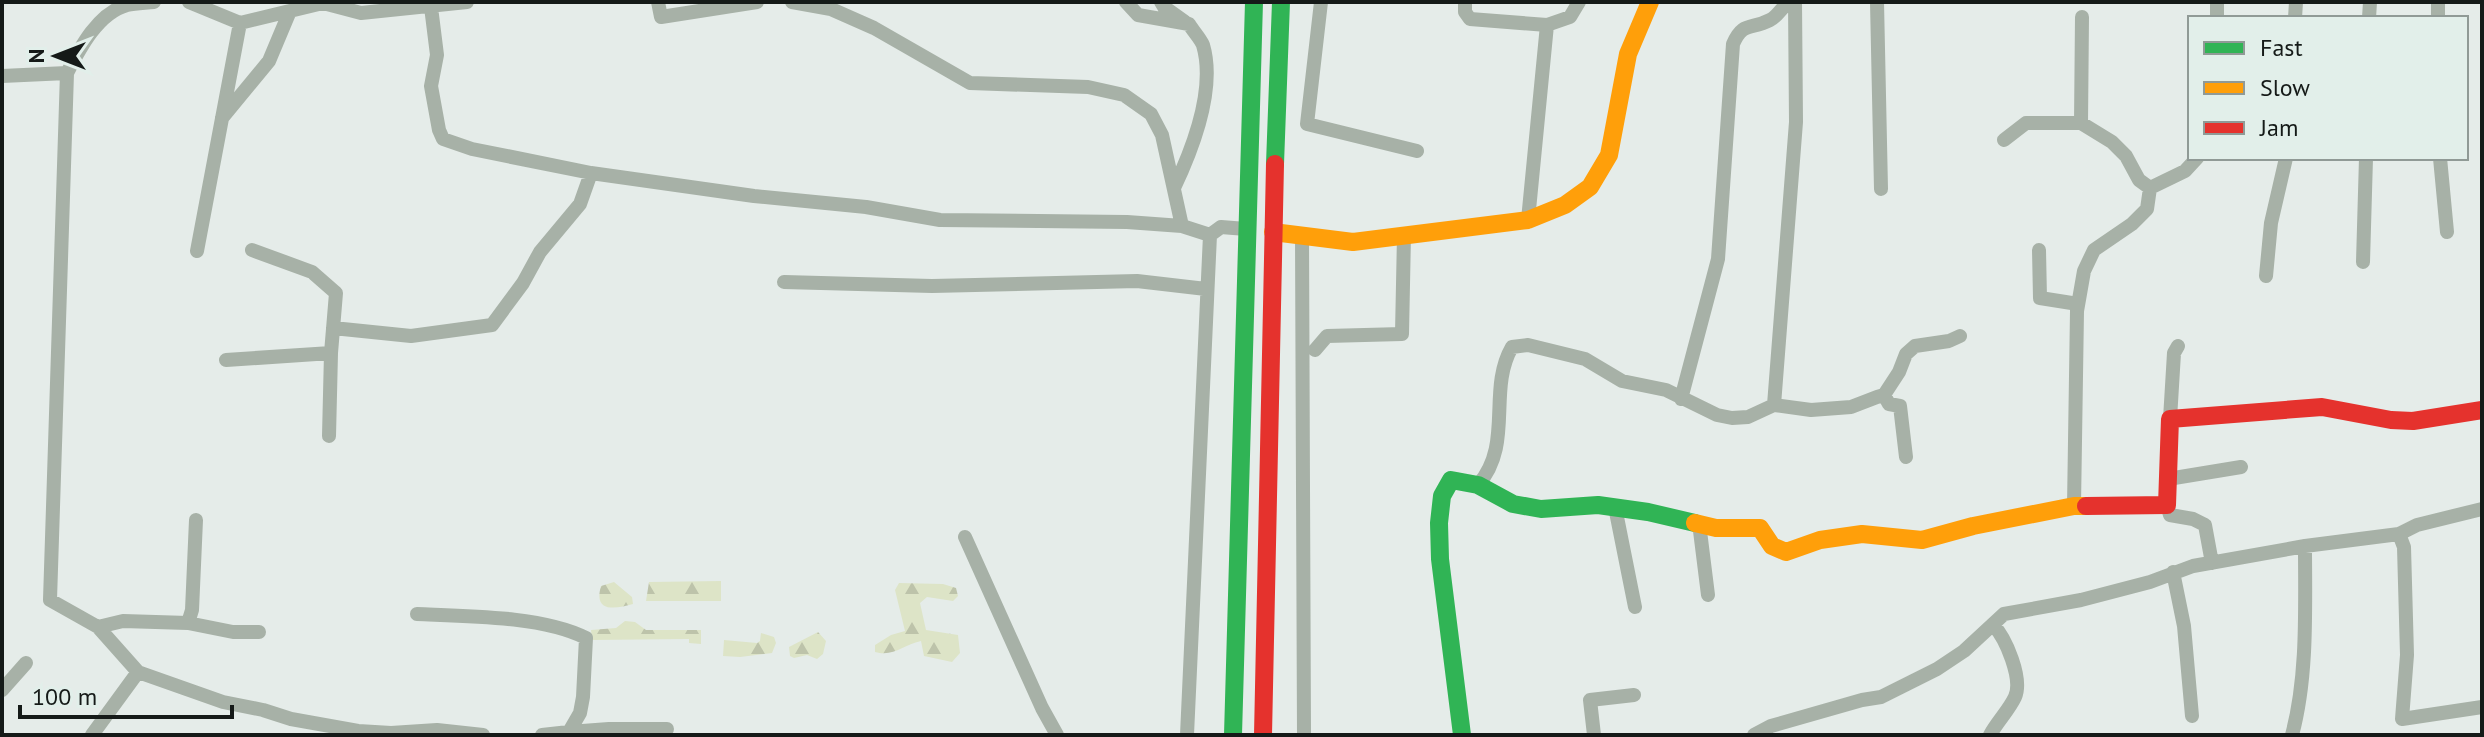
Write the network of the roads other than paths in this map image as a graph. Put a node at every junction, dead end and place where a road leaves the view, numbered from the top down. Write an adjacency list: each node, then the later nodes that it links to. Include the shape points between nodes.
1 (154, 2): 24 (street, via 124,5 102,22 85,37)
2 (189, 2): 21 (street)
3 (467, 2): 18 (street)
4 (658, 2): 5 (street, via 661,17)
5 (757, 2)
6 (792, 2): 35 (street, via 831,9 874,28 970,83 1088,87 1124,95 1151,114 1162,135)
7 (1126, 2): 22 (street, via 1138,15)
8 (1161, 2): 22 (street)
9 (1254, 2): 40 (street)
10 (1281, 2): 41 (street)
11 (1321, 2): 29 (street, via 1307,124)
12 (1465, 2): 23 (street, via 1470,19)
13 (1579, 2): 23 (street, via 1570,17)
14 (1650, 2): 38 (street, via 1636,27 1609,153 1596,179 1564,206)
15 (1789, 2): 61 (street, via 1772,20 1743,28 1733,44 1718,259)
16 (1795, 2): 62 (street, via 1796,122)
17 (1877, 2): 37 (street)
18 (431, 7): 19 (street, via 361,13 323,3); 34 (street, via 437,55 431,86 443,139)
19 (290, 11): 21 (street); 26 (street, via 269,61)
20 (2082, 17): 27 (street)
21 (240, 23): 26 (street)
22 (1189, 24): 35 (street, via 1202,42 1205,99)
23 (1547, 25): 38 (street)
24 (67, 73): 25 (street); 86 (street, via 50,600)
25 (2, 76)
26 (222, 118): 48 (street)
27 (2081, 123): 28 (street, via 2026,123); 36 (street, via 2112,142)
28 (2004, 140)
29 (1417, 151)
30 (2195, 160): 36 (street)
31 (2286, 160): 50 (street)
32 (2366, 160): 49 (street)
33 (2440, 160): 42 (street)
34 (591, 173): 39 (street, via 940,220 1072,219); 54 (street, via 580,204 540,252 492,325 411,336)
35 (1174, 188): 39 (street)
36 (2150, 188): 53 (street, via 2147,209 2094,250)
37 (1881, 189)
38 (1528, 220): 44 (street)
39 (1182, 226): 43 (street)
40 (1246, 229): 43 (street, via 1221,227); 103 (street)
41 (1273, 232): 45 (street); 104 (street)
42 (2447, 232)
43 (1210, 235): 52 (street)
44 (1404, 235): 45 (street, via 1353,242); 57 (street, via 1402,334 1327,336)
45 (1302, 236): 105 (street)
46 (252, 250): 54 (street, via 312,272 336,293)
47 (2039, 250): 53 (street, via 2040,298)
48 (197, 251)
49 (2363, 262)
50 (2266, 276)
51 (784, 282): 52 (street, via 932,286 1137,281)
52 (1206, 289): 102 (street)
53 (2078, 304): 71 (street)
54 (333, 328): 58 (street)
55 (1960, 336): 60 (street, via 1915,346)
56 (2178, 346): 64 (street)
57 (1315, 350)
58 (331, 353): 59 (street); 65 (street)
59 (226, 360)
60 (1884, 395): 62 (street, via 1851,407 1811,410); 66 (street, via 1889,404 1900,406)
61 (1681, 399): 62 (street, via 1732,418); 69 (street, via 1666,390 1622,381 1585,359 1528,345 1512,347 1503,362 1495,455)
62 (1774, 405)
63 (2482, 410): 64 (street, via 2413,421 2322,407)
64 (2170, 419): 68 (street)
65 (329, 436)
66 (1906, 457)
67 (2241, 467): 68 (street)
68 (2168, 479): 70 (street)
69 (1478, 485): 72 (street, via 1513,504 1541,509); 106 (street, via 1451,480 1439,499 1440,586)
70 (2167, 505): 71 (street); 79 (street, via 2170,515 2205,525)
71 (2074, 506): 75 (street, via 1922,540 1862,534 1786,552 1772,546 1760,528)
72 (1615, 507): 75 (street); 82 (street)
73 (2482, 509): 76 (street)
74 (196, 520): 84 (street)
75 (1699, 523): 81 (street)
76 (2399, 534): 78 (street); 94 (street, via 2404,547 2407,655)
77 (965, 537): 101 (street)
78 (2305, 546): 79 (street); 110 (street, via 2304,626)
79 (2212, 563): 80 (street)
80 (2173, 572): 85 (street, via 2081,600 2004,614); 93 (street)
81 (1708, 595)
82 (1635, 607)
83 (417, 614): 97 (street, via 493,617 574,631 586,638 583,697)
84 (188, 623): 86 (street, via 123,621); 87 (street)
85 (1993, 625): 108 (street, via 1937,669 1881,697); 109 (street, via 2006,645 2017,685)
86 (98, 627): 89 (street)
87 (259, 632)
88 (26, 663): 90 (street)
89 (138, 672): 96 (street, via 291,719); 98 (street)
90 (2, 690)
91 (1634, 695): 107 (street, via 1590,700)
92 (2482, 707): 94 (street)
93 (2192, 716)
94 (2402, 719): 111 (street)
95 (667, 729): 97 (street)
96 (391, 734): 99 (street, via 437,730)
97 (569, 734): 100 (street)
98 (92, 735)
99 (483, 735)
100 (542, 735)
101 (1057, 735)
102 (1187, 735)
103 (1233, 735)
104 (1263, 735)
105 (1304, 735)
106 (1462, 735)
107 (1594, 735)
108 (1754, 735)
109 (1990, 735)
110 (2292, 735)
111 (2402, 735)

